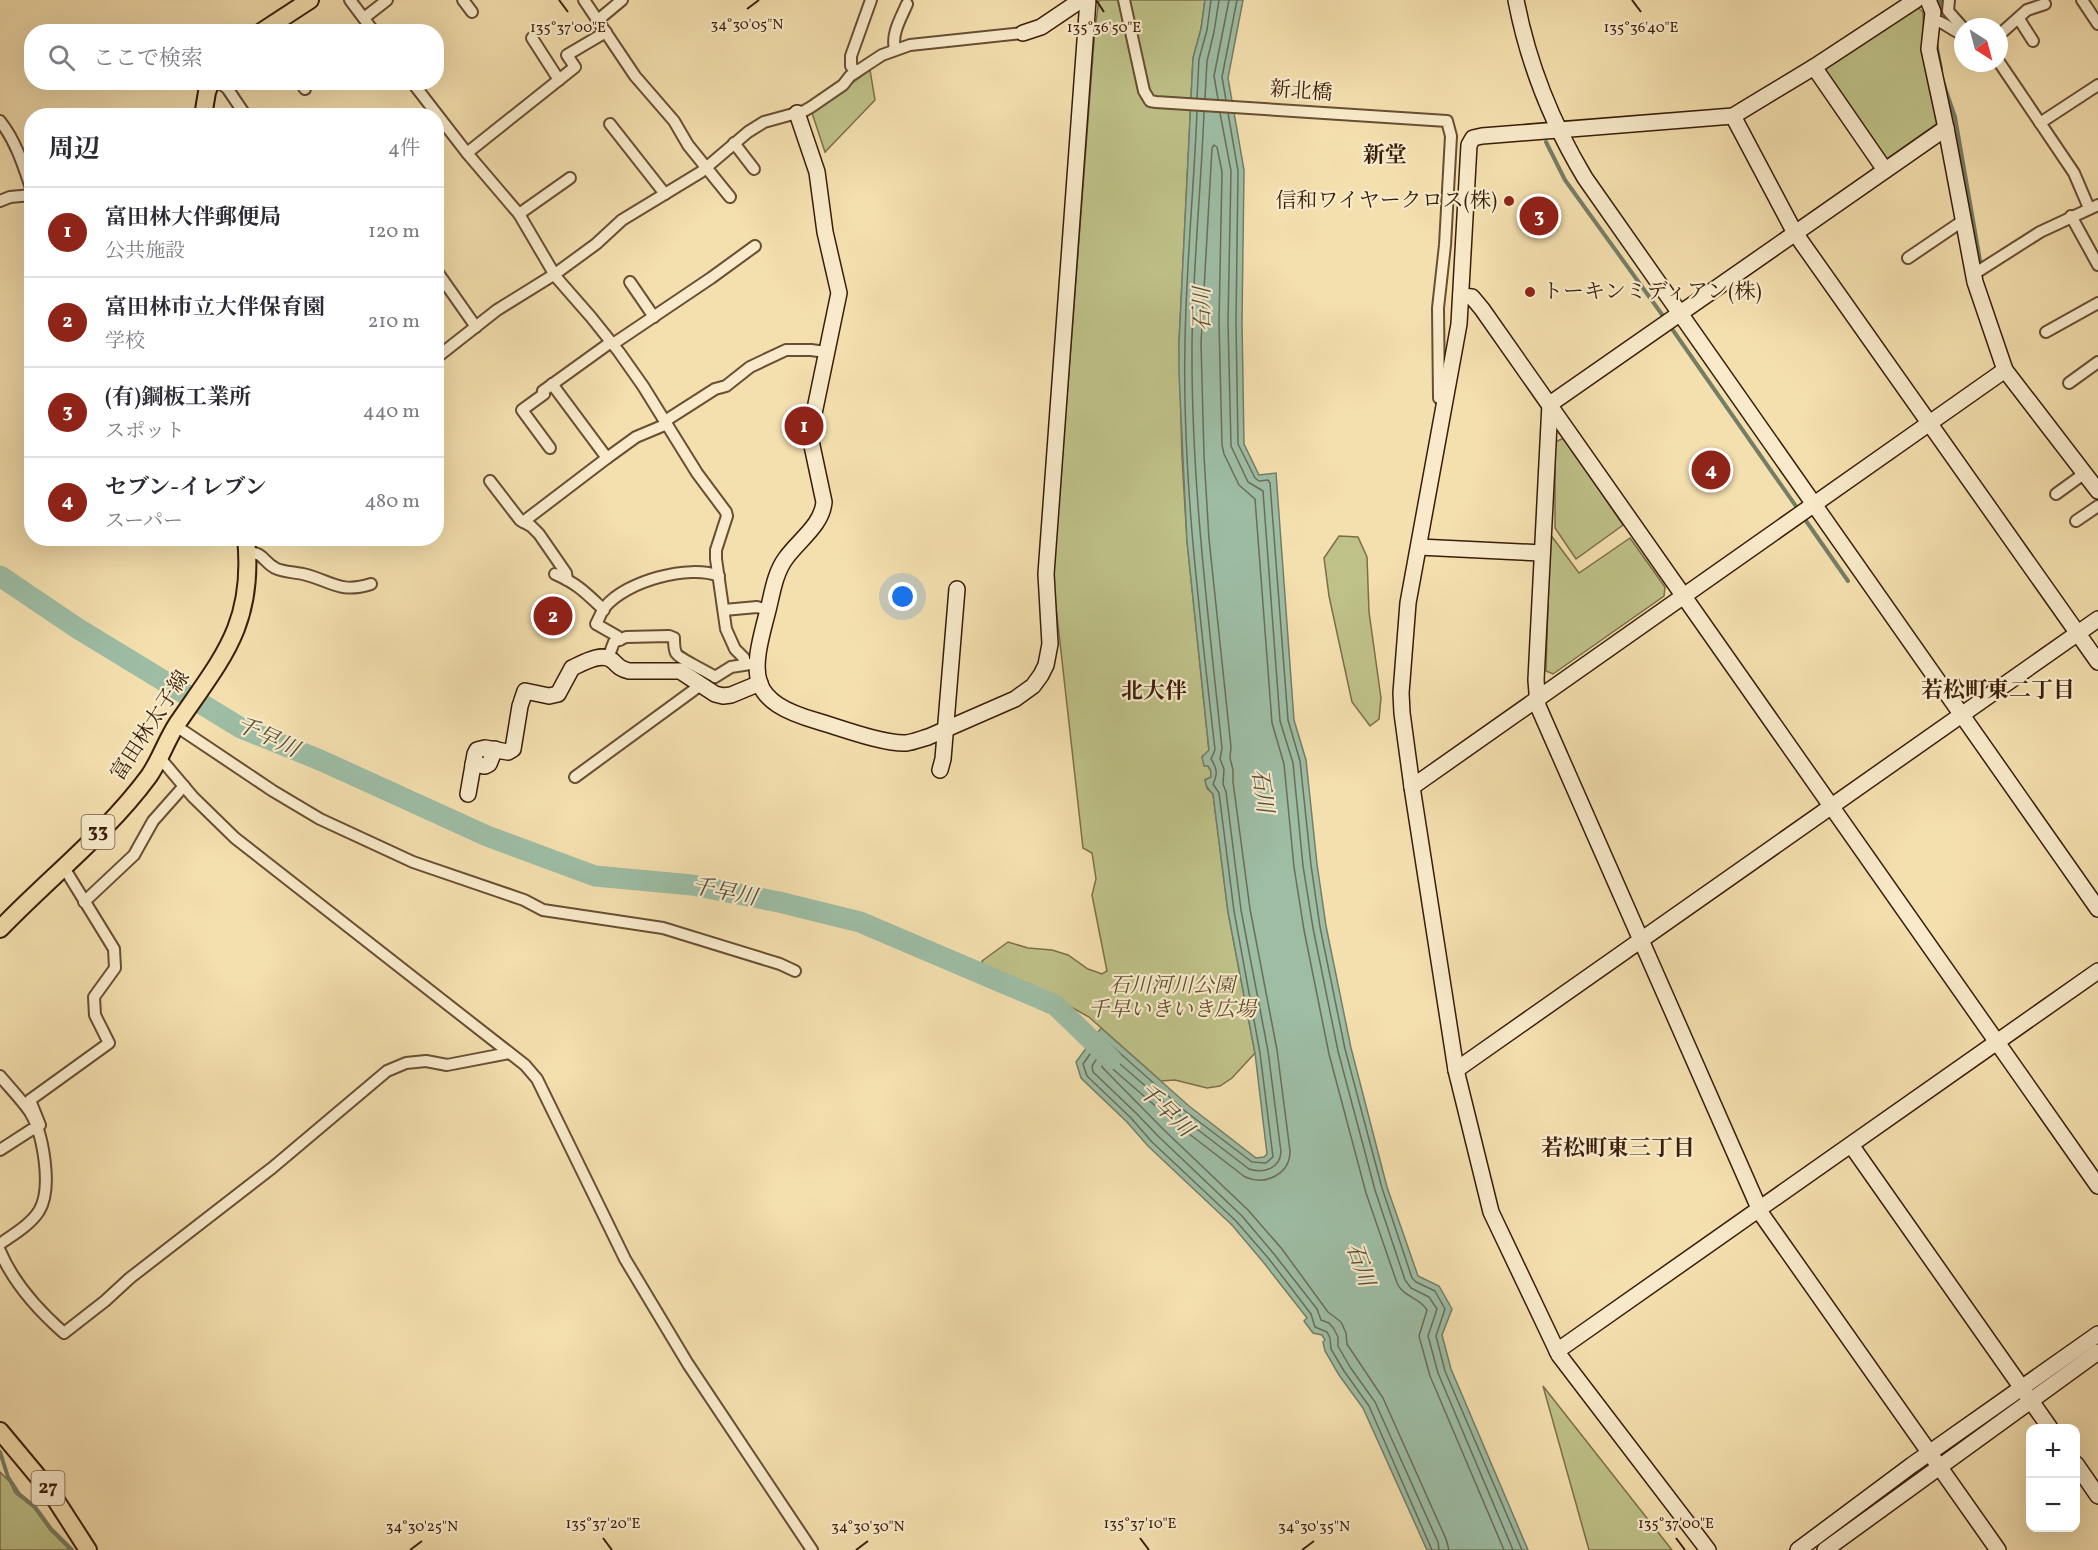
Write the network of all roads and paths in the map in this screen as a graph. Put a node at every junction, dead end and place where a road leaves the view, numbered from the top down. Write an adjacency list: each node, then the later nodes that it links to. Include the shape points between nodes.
1 (310, 0): 24 (main road)
2 (350, 0): 19 (street)
3 (387, 0): 19 (street)
4 (463, 0): 18 (street)
5 (584, 0): 22 (street)
6 (622, 0): 22 (street)
7 (872, 0): 35 (street, via 851,56)
8 (1081, 0): 30 (street, via 1041,27)
9 (1088, 0): 127 (street, via 1046,574 1049,654 1041,675 1024,694)
10 (1124, 0): 89 (street, 新北橋, via 1144,91 1158,103 1447,121 1451,136 1437,325 1439,398)
11 (1516, 0): 52 (street, via 1535,69)
12 (1916, 0): 34 (street)
13 (1929, 0): 23 (street)
14 (1949, 0): 20 (street, via 1948,11)
15 (2082, 0): 26 (street)
16 (907, 4): 33 (street, via 895,34)
17 (2045, 4): 21 (street, via 2027,10)
18 (472, 12)
19 (364, 18): 25 (street)
20 (1954, 18)
21 (2019, 19): 27 (street); 32 (street)
22 (598, 20): 29 (street)
23 (1936, 21): 28 (street); 51 (street, via 1929,49)
24 (273, 24)
25 (368, 24)
26 (2098, 24)
27 (2008, 28)
28 (1954, 30)
29 (606, 32): 37 (street, via 567,55 575,67); 55 (street)
30 (1023, 33): 33 (street)
31 (532, 38): 37 (street)
32 (2033, 41)
33 (895, 49): 35 (street)
34 (1814, 68): 46 (street); 58 (street)
35 (856, 72): 45 (street, via 821,101)
36 (2006, 72): 49 (street)
37 (559, 80): 54 (street)
38 (2098, 85): 49 (street)
39 (208, 90): 42 (main road)
40 (228, 90): 43 (street)
41 (418, 90): 44 (street)
42 (204, 108)
43 (241, 108)
44 (432, 108)
45 (797, 113): 53 (street, via 764,122); 84 (street, via 817,172 839,293)
46 (1733, 116): 52 (street); 68 (street)
47 (0, 121): 57 (street)
48 (444, 123): 54 (street)
49 (2040, 123): 64 (street)
50 (610, 124): 61 (street)
51 (1946, 128): 58 (street); 67 (street)
52 (1559, 130): 76 (street, via 1482,136 1471,141); 78 (street, via 1585,178)
53 (734, 143): 55 (street); 56 (street)
54 (467, 153): 65 (street)
55 (706, 168): 61 (street); 62 (street)
56 (754, 169)
57 (24, 170)
58 (1885, 170): 68 (street)
59 (570, 178): 65 (street)
60 (24, 194): 63 (street)
61 (664, 194): 73 (street, via 622,219)
62 (730, 197)
63 (0, 201)
64 (2093, 207): 66 (street)
65 (519, 214): 73 (street)
66 (2071, 216): 71 (street); 72 (street)
67 (1964, 220): 70 (street); 72 (street)
68 (1795, 233): 78 (street); 92 (street)
69 (755, 246): 79 (street)
70 (1908, 258)
71 (2098, 265)
72 (1978, 272): 86 (street)
73 (555, 274): 80 (street); 82 (street)
74 (444, 281): 80 (street)
75 (630, 282): 79 (street)
76 (1461, 296): 89 (street); 90 (street, via 1472,297 1482,309)
77 (2098, 303): 81 (street)
78 (1680, 314): 90 (street); 99 (street)
79 (654, 316): 82 (street)
80 (476, 327): 83 (street)
81 (2046, 332)
82 (612, 343): 88 (street); 91 (street)
83 (444, 351)
84 (826, 352): 91 (street, via 786,350 750,367); 115 (street, via 811,435 823,510 783,563)
85 (2098, 362): 87 (street)
86 (2005, 370): 92 (street); 95 (street)
87 (2069, 383)
88 (552, 384): 93 (street, via 522,410); 94 (street)
89 (1446, 400): 105 (street)
90 (1550, 406): 106 (street); 112 (street)
91 (666, 423): 94 (street); 108 (street, via 726,512 716,550)
92 (1930, 423): 99 (street); 117 (street)
93 (550, 448)
94 (607, 458): 102 (street)
95 (2089, 473): 97 (street); 98 (street)
96 (490, 481): 102 (street)
97 (2098, 491)
98 (2056, 494)
99 (1814, 505): 112 (street); 125 (street)
100 (2098, 506): 101 (street)
101 (2076, 521)
102 (523, 522): 109 (street, via 539,534)
103 (247, 546): 126 (main road, 富田林太子線 / 33, via 247,588 240,621 225,655)
104 (248, 546): 110 (street, via 276,569 335,586 357,588)
105 (1419, 547): 106 (street); 132 (street, via 1408,603 1401,693)
106 (1542, 553): 124 (street)
107 (555, 574): 109 (street)
108 (719, 576): 113 (street, via 709,572 651,578); 114 (street)
109 (567, 580): 113 (street)
110 (371, 584)
111 (957, 589): 127 (street)
112 (1684, 596): 124 (street); 134 (street)
113 (604, 610): 118 (street, via 596,624)
114 (724, 610): 115 (street); 121 (street, via 729,638)
115 (768, 610): 121 (street)
116 (2098, 619): 117 (street)
117 (2078, 633): 120 (street); 125 (street)
118 (620, 640): 119 (street, via 614,642); 121 (street, via 674,638 678,657 715,678 731,667)
119 (608, 658): 123 (street, via 621,669 680,671); 133 (street, via 598,657 572,668 558,694 525,691 513,749 477,750)
120 (2098, 662)
121 (750, 664): 122 (street)
122 (760, 683): 123 (street, via 723,696); 127 (street, via 784,710 885,740 914,742)
123 (702, 684): 130 (street)
124 (1537, 699): 132 (street); 139 (street)
125 (1961, 715): 134 (street); 137 (street)
126 (177, 724): 128 (main road, 富田林太子線 / 33); 140 (street, via 273,791 321,819 413,862 543,910 663,928)
127 (946, 728): 129 (street)
128 (160, 758): 131 (street); 135 (main road, 富田林太子線 / 33, via 128,801)
129 (940, 770)
130 (575, 777)
131 (184, 786): 136 (street, via 153,821 134,855); 143 (street, via 235,837)
132 (1412, 787): 144 (street)
133 (468, 794)
134 (1831, 806): 139 (street); 142 (street)
135 (63, 866): 136 (street); 138 (main road, 富田林太子線 / 33)
136 (84, 902): 146 (street, via 114,949 115,968 94,997 95,1015 109,1043 30,1100 40,1125)
137 (2098, 909)
138 (0, 929)
139 (1640, 940): 144 (street); 150 (street)
140 (795, 971)
141 (2098, 971): 142 (street)
142 (1997, 1042): 147 (street); 149 (street)
143 (509, 1053): 152 (street, via 447,1065 406,1063 387,1071 64,1333 28,1296); 164 (street, via 537,1079 625,1259 688,1364)
144 (1455, 1070): 154 (street, via 1491,1212)
145 (0, 1076): 146 (street, via 31,1113)
146 (36, 1129): 148 (street); 151 (street, via 48,1172 46,1191 40,1210)
147 (1851, 1145): 150 (street); 156 (street)
148 (0, 1150)
149 (2098, 1186)
150 (1759, 1209): 154 (street); 159 (street)
151 (0, 1244)
152 (0, 1251)
153 (2098, 1334): 156 (street)
154 (1557, 1351): 165 (street)
155 (2098, 1352): 156 (street)
156 (2026, 1395): 157 (street); 159 (street); 160 (street)
157 (2047, 1424)
158 (0, 1431): 163 (main road, 27, via 50,1491)
159 (1930, 1453): 160 (street); 166 (street)
160 (1939, 1467): 167 (street); 168 (street)
161 (2080, 1470): 162 (street)
162 (2098, 1496)
163 (88, 1550)
164 (812, 1550)
165 (1708, 1550)
166 (1798, 1550)
167 (1825, 1550)
168 (1998, 1550)

